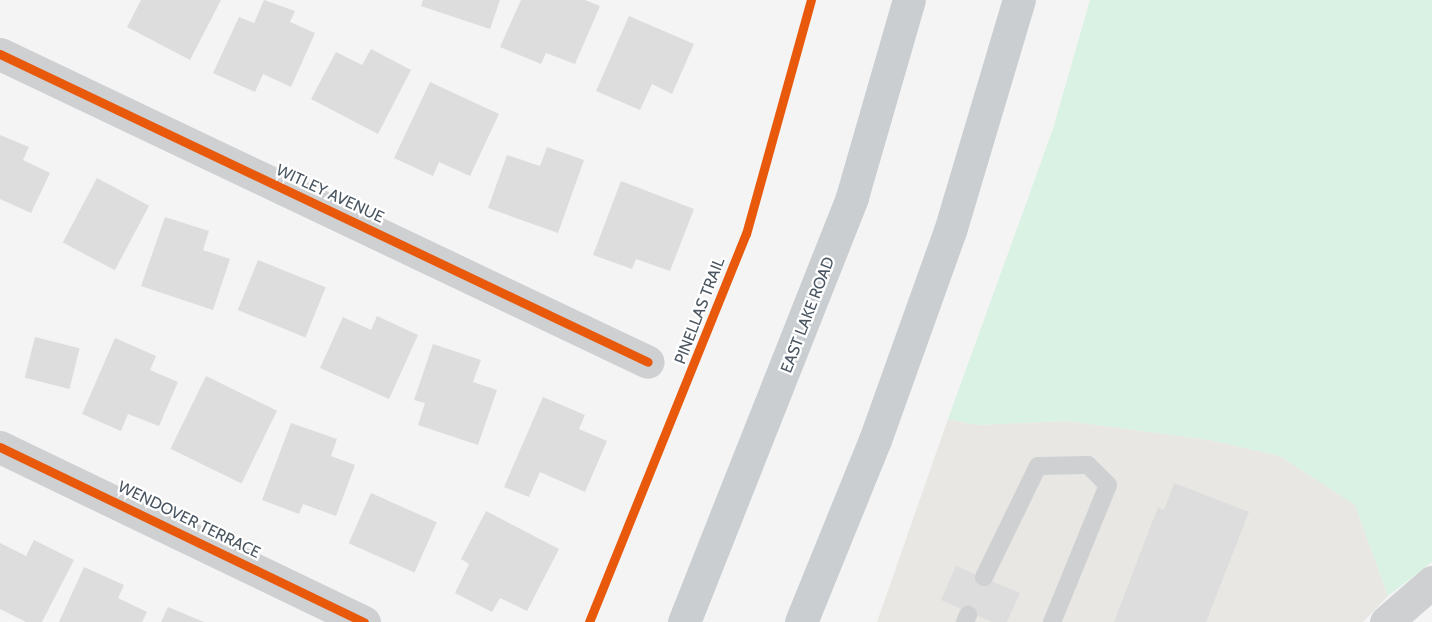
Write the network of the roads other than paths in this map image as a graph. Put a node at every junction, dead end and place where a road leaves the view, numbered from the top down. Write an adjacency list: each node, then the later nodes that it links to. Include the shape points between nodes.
1 (909, 0): 9 (main road, EAST LAKE ROAD, via 852,197)
2 (1019, 0): 10 (main road, via 950,231 874,440)
3 (0, 54): 4 (street, WITLEY AVENUE)
4 (648, 362)
5 (0, 447): 8 (street, WENDOVER TERRACE)
6 (984, 577): 11 (lane, via 1038,466 1088,465 1108,485)
7 (1432, 582): 12 (street)
8 (364, 622)
9 (684, 622)
10 (801, 622)
11 (1052, 622)
12 (1386, 622)

